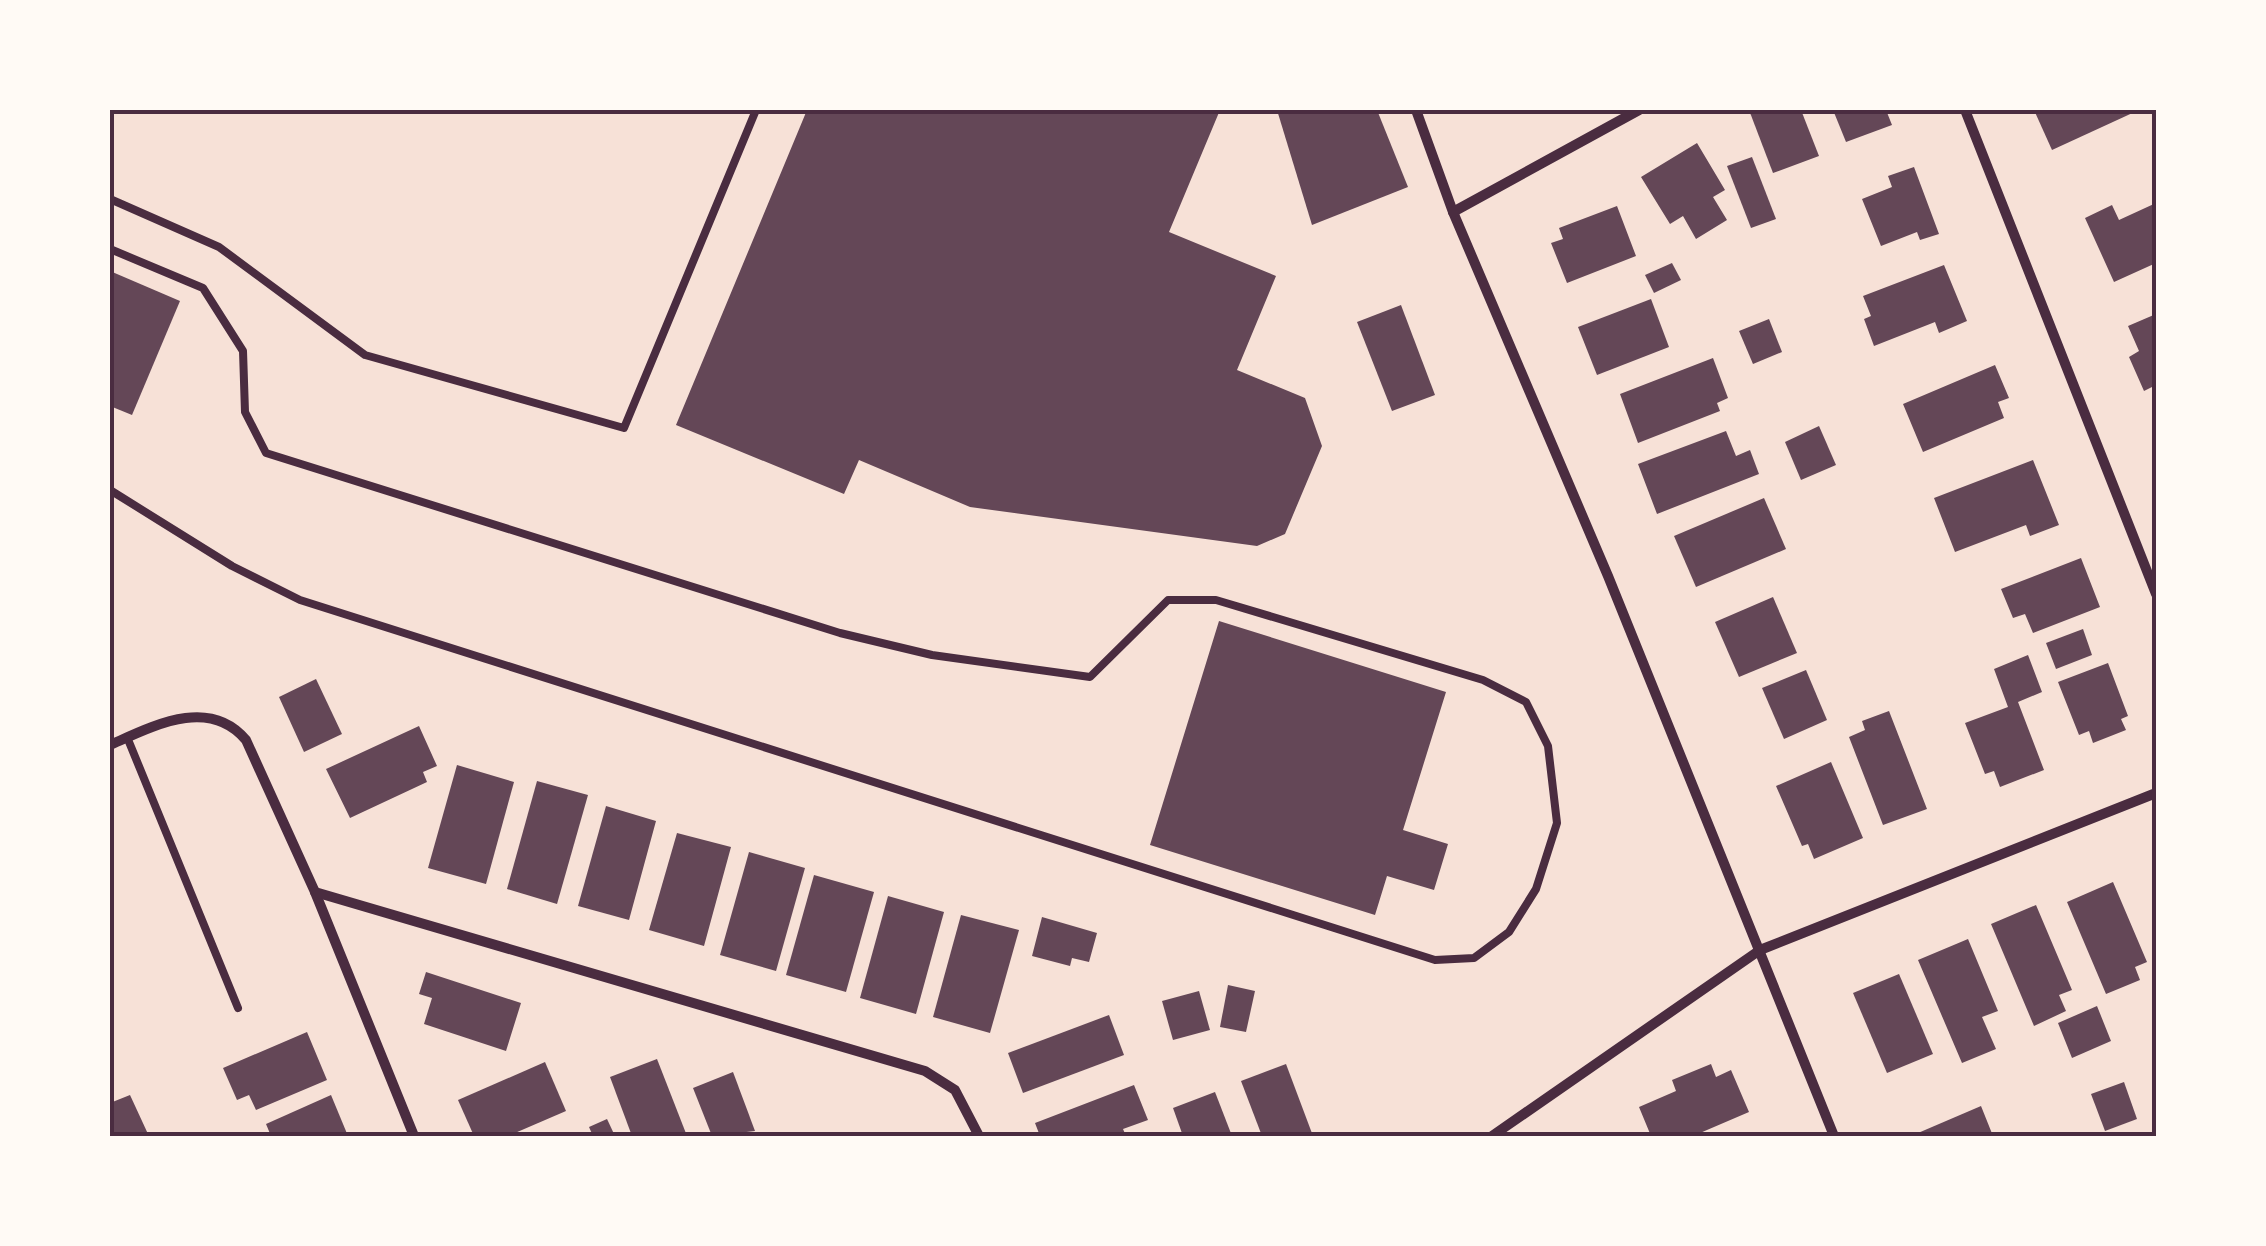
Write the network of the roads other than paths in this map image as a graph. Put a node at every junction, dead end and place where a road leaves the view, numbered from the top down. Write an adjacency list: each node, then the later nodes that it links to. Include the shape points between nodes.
1 (756, 110): 5 (lane, via 624,428 366,355 218,247)
2 (1416, 110): 6 (street)
3 (1639, 110): 6 (street)
4 (1965, 110): 9 (street)
5 (110, 199)
6 (1453, 212): 14 (street)
7 (110, 249): 8 (lane, via 203,288 242,351 245,412 266,452 840,633 932,655 1090,677 1168,600 1216,600 1483,680 1526,702 1548,746 1558,823 1536,889 1509,932 1474,958 1435,960 300,600)
8 (110, 490)
9 (2156, 594)
10 (127, 737): 11 (street); 13 (street, via 198,716 239,732); 15 (lane)
11 (110, 745)
12 (2156, 793): 14 (street)
13 (315, 892): 16 (street); 17 (street, via 926,1070 954,1090)
14 (1760, 950): 18 (street); 19 (street)
15 (238, 1008)
16 (414, 1136)
17 (979, 1136)
18 (1492, 1136)
19 (1834, 1136)

